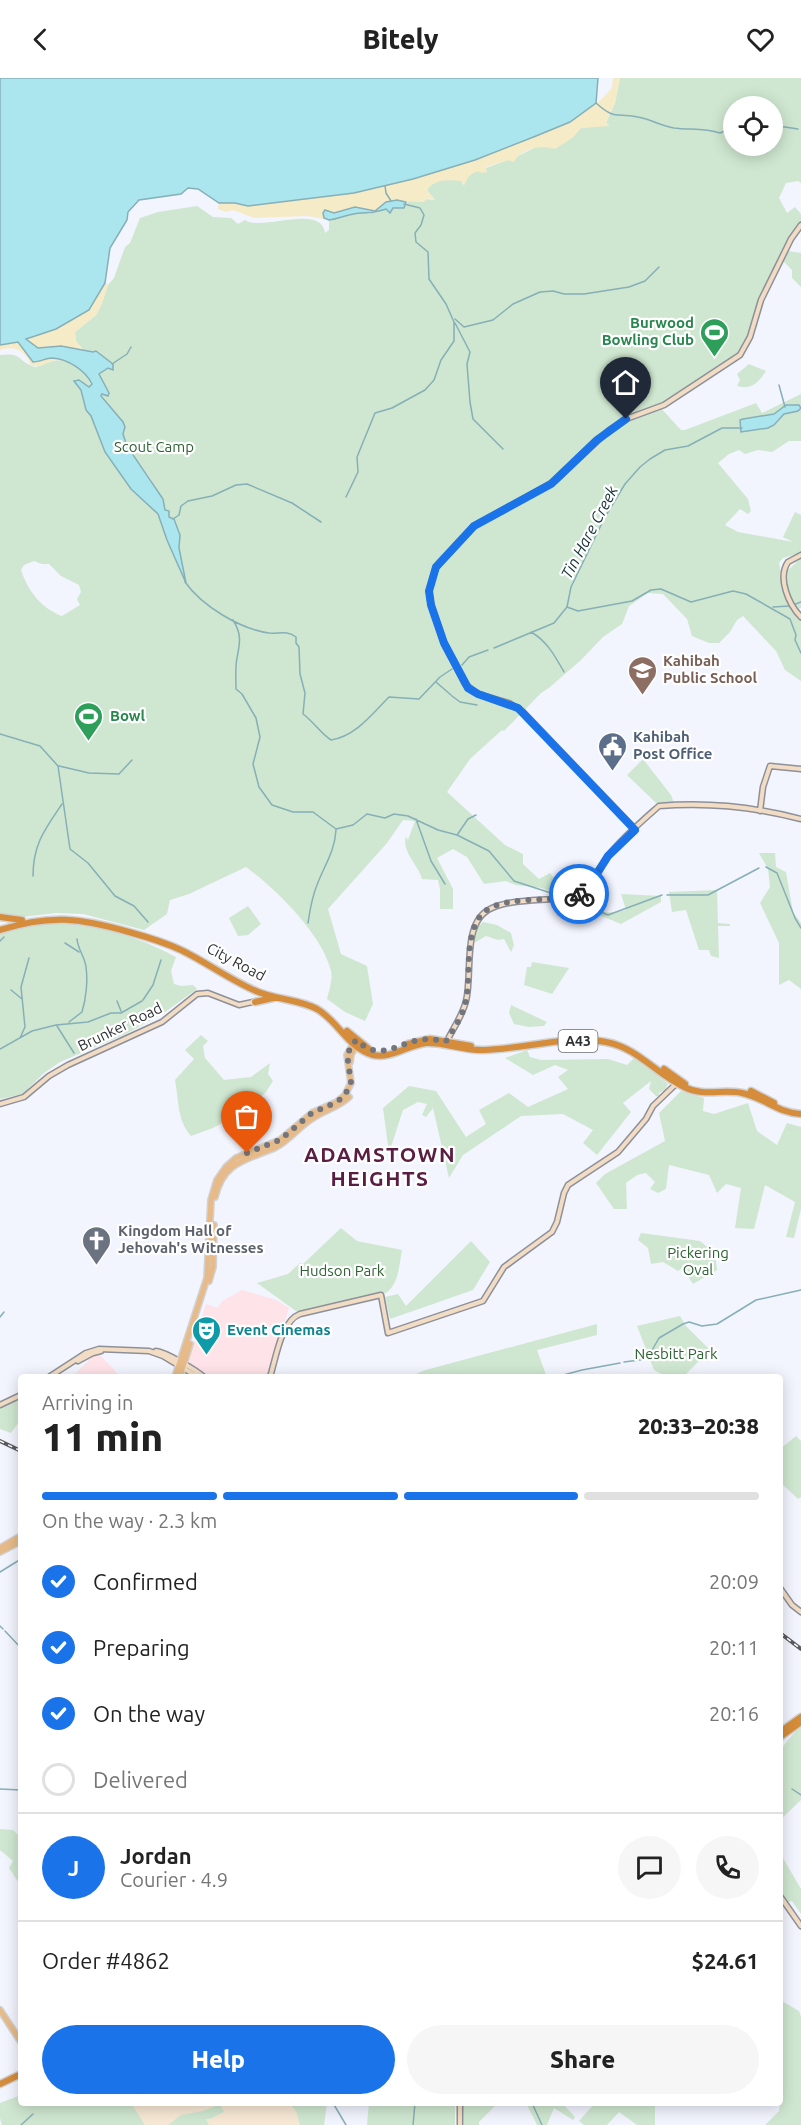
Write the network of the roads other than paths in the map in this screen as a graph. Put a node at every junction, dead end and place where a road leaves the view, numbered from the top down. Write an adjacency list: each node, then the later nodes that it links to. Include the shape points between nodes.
1 (801, 225): 7 (main road, via 761,300 748,344 736,359 664,405 617,425 555,481 479,522 441,559 431,578 431,605 444,643 467,686 523,712)
2 (801, 555): 3 (main road, via 788,562 783,572 790,603)
3 (801, 617)
4 (801, 769): 5 (main road, via 770,766)
5 (760, 811): 6 (main road); 7 (main road, via 701,804 658,807)
6 (801, 819)
7 (635, 830): 14 (main road, via 608,856 586,889 570,898 497,906 484,912 472,934 465,1006)
8 (0, 917): 9 (highway)
9 (22, 920): 10 (highway, City Road / A43); 11 (highway, City Road / A43, via 76,916 158,937 184,947)
10 (2, 927): 11 (highway, City Road / A43, via 56,919 97,923 180,950)
11 (259, 995): 12 (highway); 12 (highway, City Road / A43); 13 (highway, City Road / A43, via 322,1008); 16 (main road, Brunker Road, via 239,1005 208,993 197,994 162,1022 68,1065 24,1098)
12 (279, 998): 13 (highway, City Road / A43, via 323,1013)
13 (356, 1043): 14 (highway, City Road / A43, via 369,1054 378,1055 419,1044); 18 (main road, via 350,1058 353,1089 345,1101 311,1119 276,1147 238,1162 221,1181 214,1202 211,1276); 18 (main road, via 347,1054 351,1083 345,1095 312,1113 280,1140 236,1158 217,1180 211,1200 207,1278)
14 (446, 1043): 15 (highway, A43, via 467,1050 485,1050 603,1041 634,1052)
15 (678, 1082): 17 (highway, A43, via 705,1094 743,1093 778,1110); 23 (main road, via 653,1106 618,1152 568,1185 552,1232 504,1267 483,1301 388,1333 381,1295 300,1314 286,1325)
16 (0, 1104)
17 (801, 1112)
18 (181, 1365): 19 (main road, via 150,1351 94,1350); 20 (main road); 21 (main road); 22 (main road)
19 (54, 1374)
20 (178, 1374)
21 (194, 1374)
22 (198, 1374)
23 (271, 1374)
24 (18, 1396): 25 (main road)
25 (0, 1405)
26 (18, 1538): 28 (main road)
27 (18, 1543): 29 (main road)
28 (0, 1548)
29 (0, 1552)
30 (783, 1592): 31 (main road)
31 (801, 1612)
32 (801, 1717): 34 (highway)
33 (801, 1722): 35 (highway)
34 (783, 1730)
35 (783, 1735)
36 (783, 1900): 37 (main road)
37 (801, 1926)
38 (0, 2010): 39 (main road)
39 (18, 2037)
40 (18, 2075): 41 (highway)
41 (0, 2084)
42 (460, 2106): 43 (main road)
43 (460, 2125)

